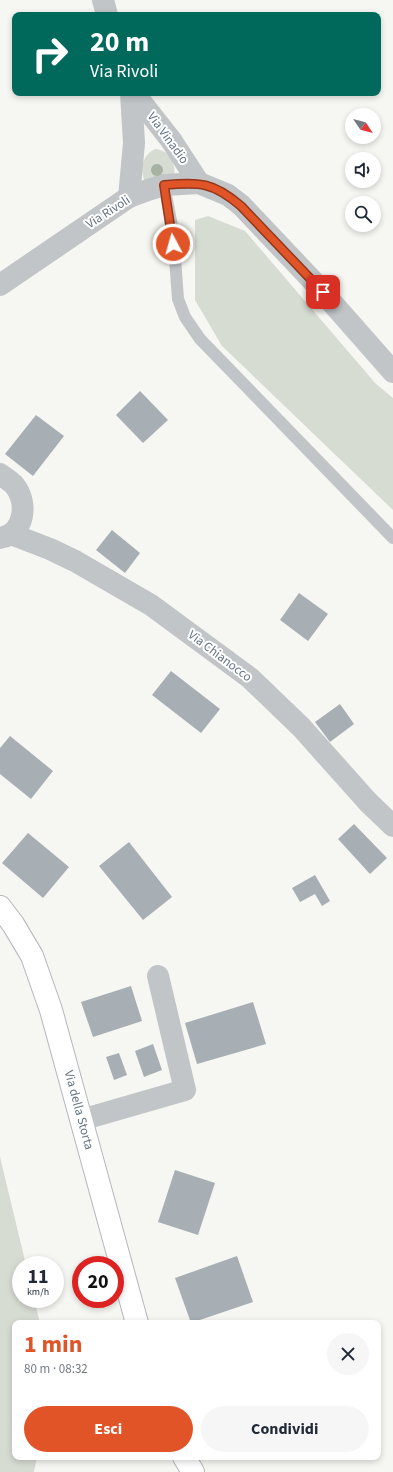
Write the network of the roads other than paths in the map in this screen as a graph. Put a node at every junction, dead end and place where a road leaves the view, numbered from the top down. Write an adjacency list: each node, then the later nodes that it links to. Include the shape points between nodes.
1 (103, 0): 2 (street)
2 (106, 12)
3 (131, 96): 7 (street, via 134,143)
4 (136, 96): 5 (street, Via Vinadio)
5 (200, 183): 6 (street, Via Rivoli); 9 (street, Via Rivoli, via 228,195 241,206 312,280)
6 (164, 185): 7 (street, Via Rivoli); 12 (lane, via 173,231 178,299 185,317 200,339)
7 (129, 197): 8 (street, Via Rivoli)
8 (0, 285)
9 (393, 372)
10 (0, 474): 11 (street, via 14,485 22,503 21,522)
11 (6, 536): 13 (street, Via Chianocco, via 56,552 144,600 250,678 301,727)
12 (393, 538)
13 (393, 826)
14 (0, 907): 16 (main road, Via della Storta, via 32,956 62,1045)
15 (158, 976): 16 (street, via 185,1090)
16 (81, 1120): 17 (main road, Via della Storta)
17 (136, 1320)
18 (186, 1460): 19 (main road)
19 (193, 1472)

